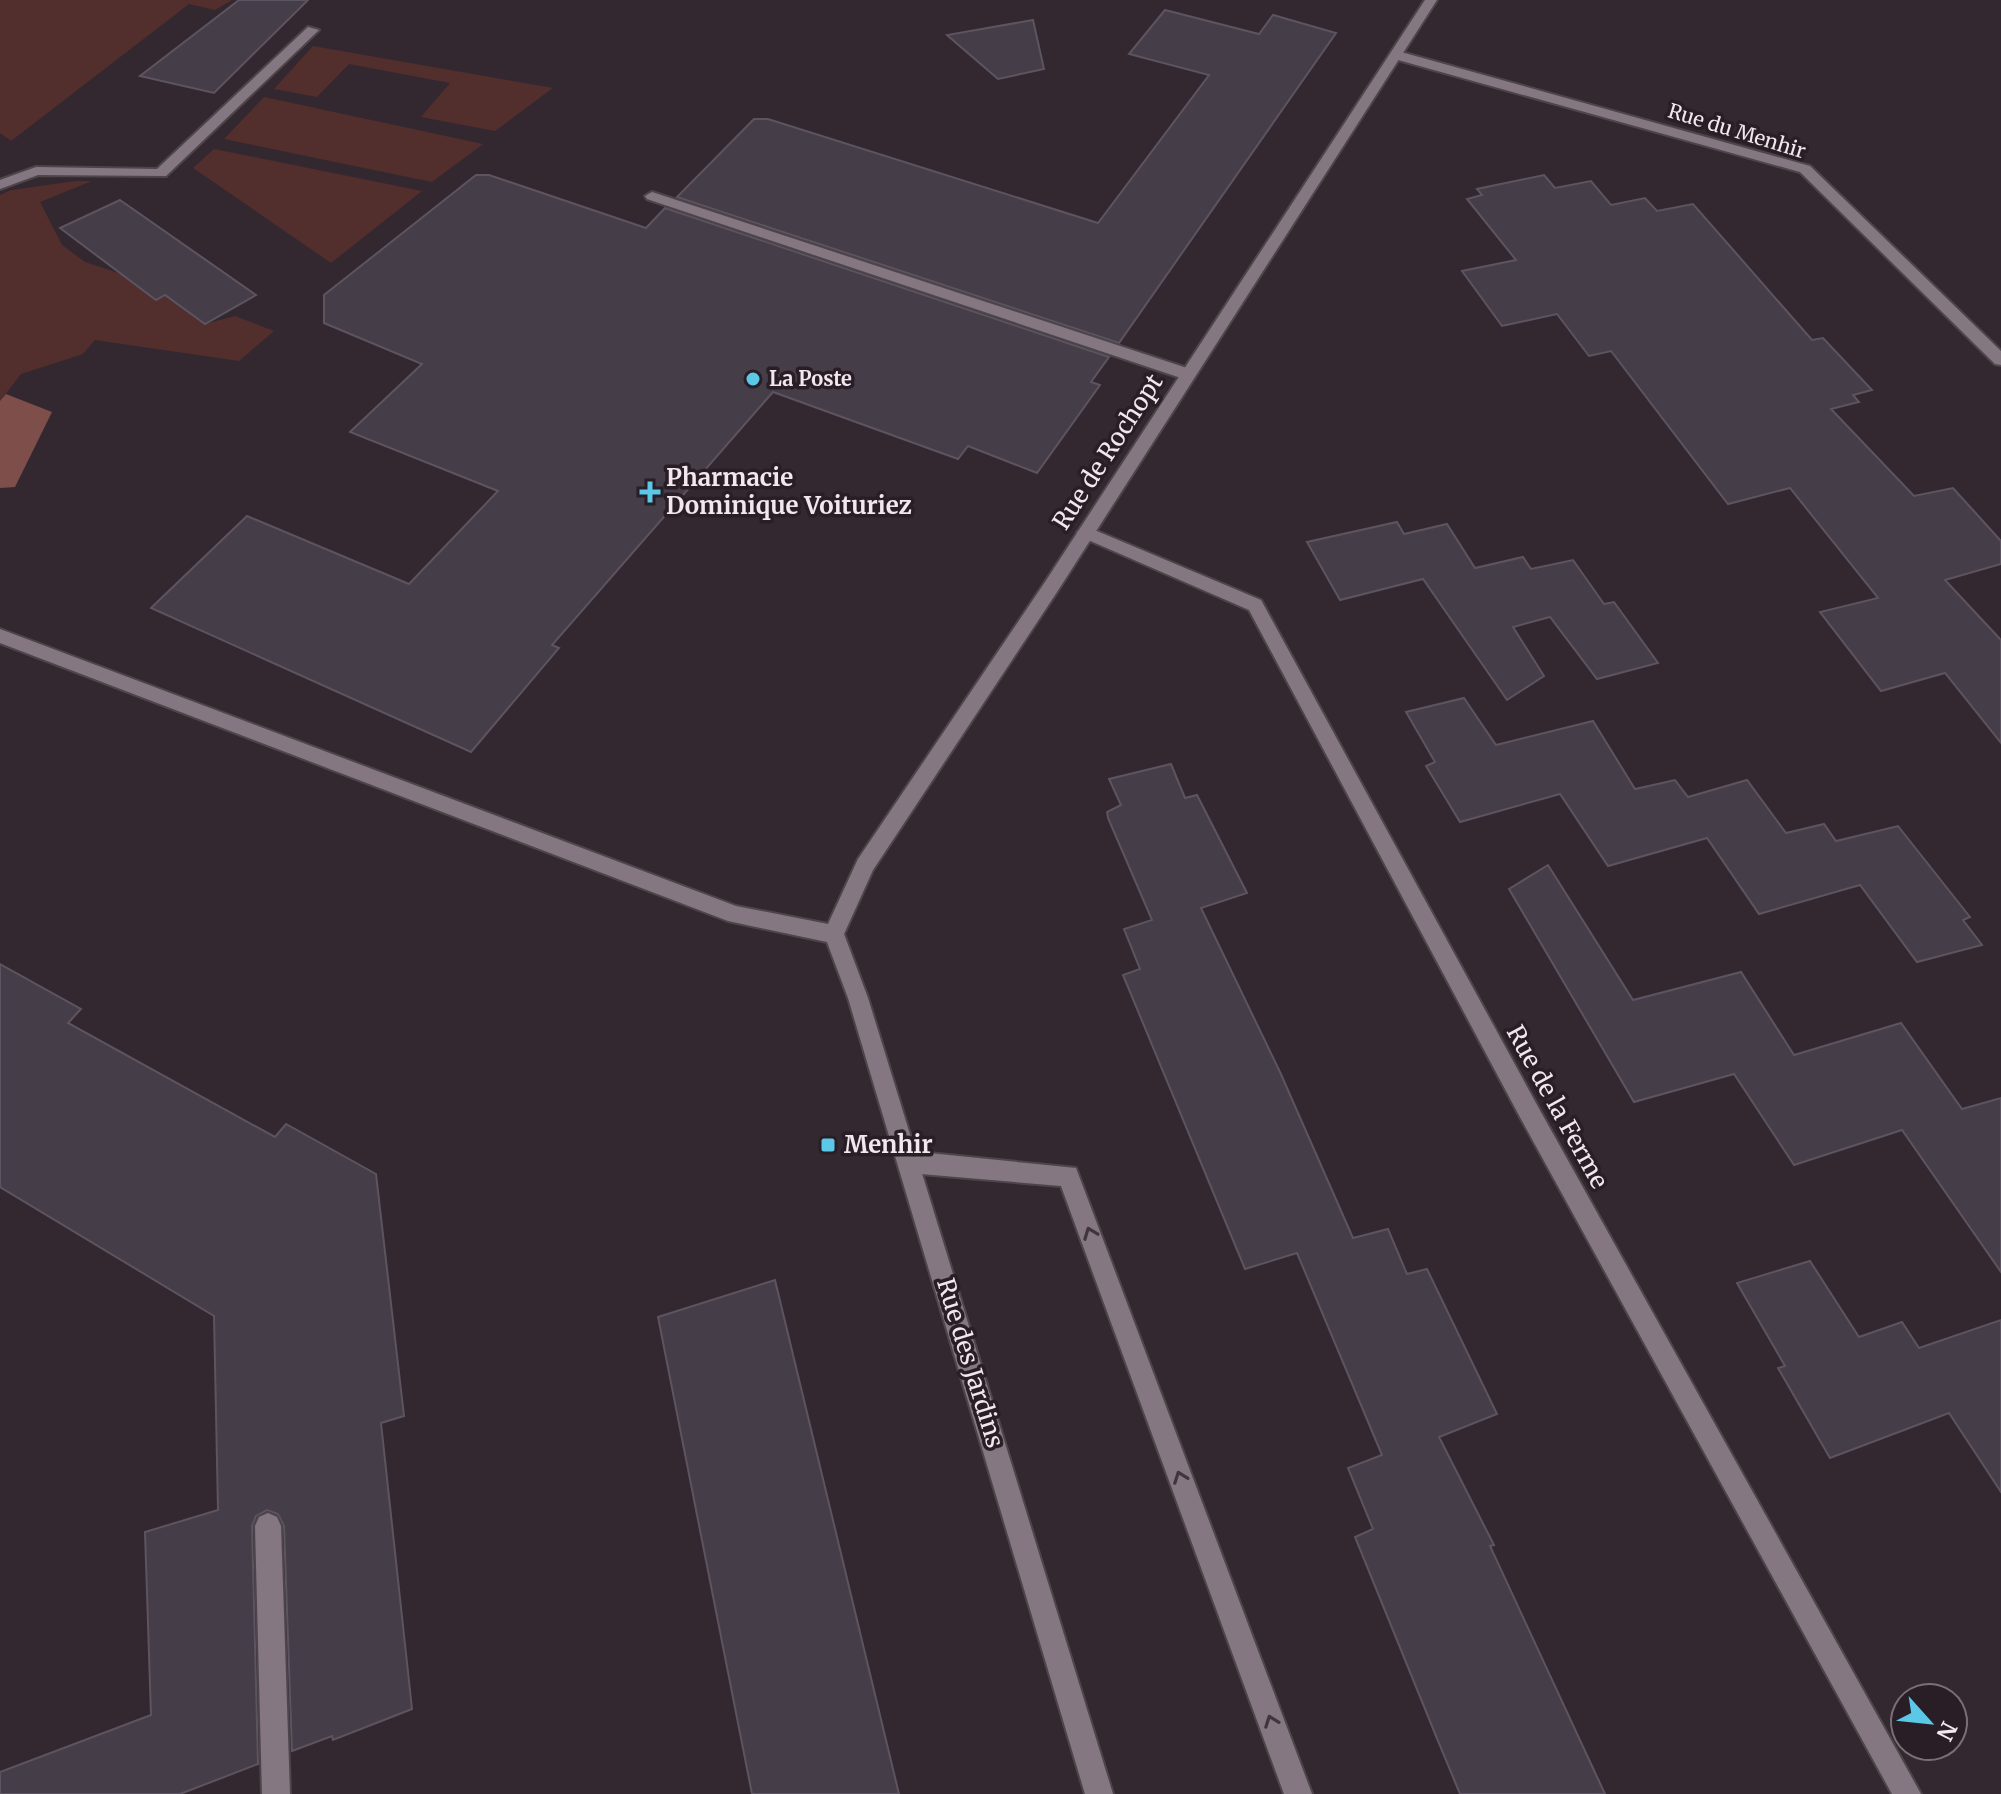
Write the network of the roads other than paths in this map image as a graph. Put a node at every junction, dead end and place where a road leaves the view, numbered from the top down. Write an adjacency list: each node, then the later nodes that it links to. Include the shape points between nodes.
1 (1431, 0): 3 (street, Rue de Rochopt)
2 (313, 30): 4 (street, via 161,173 36,171)
3 (1396, 55): 6 (street, Rue du Menhir, via 1805,169); 7 (street, Rue de Rochopt)
4 (0, 185)
5 (652, 196): 7 (street)
6 (2001, 360)
7 (1187, 374): 8 (street, Rue de Rochopt)
8 (1085, 532): 10 (street, Rue de Rochopt, via 865,865); 16 (street, Rue de la Ferme, via 1255,605)
9 (0, 636): 10 (street, via 735,915)
10 (834, 934): 11 (street, Rue des Jardins)
11 (909, 1162): 14 (street, Rue des Jardins); 15 (street, one-way to 11, via 1068,1176)
12 (268, 1526): 13 (street)
13 (276, 1794)
14 (1099, 1794)
15 (1298, 1794)
16 (1907, 1794)

